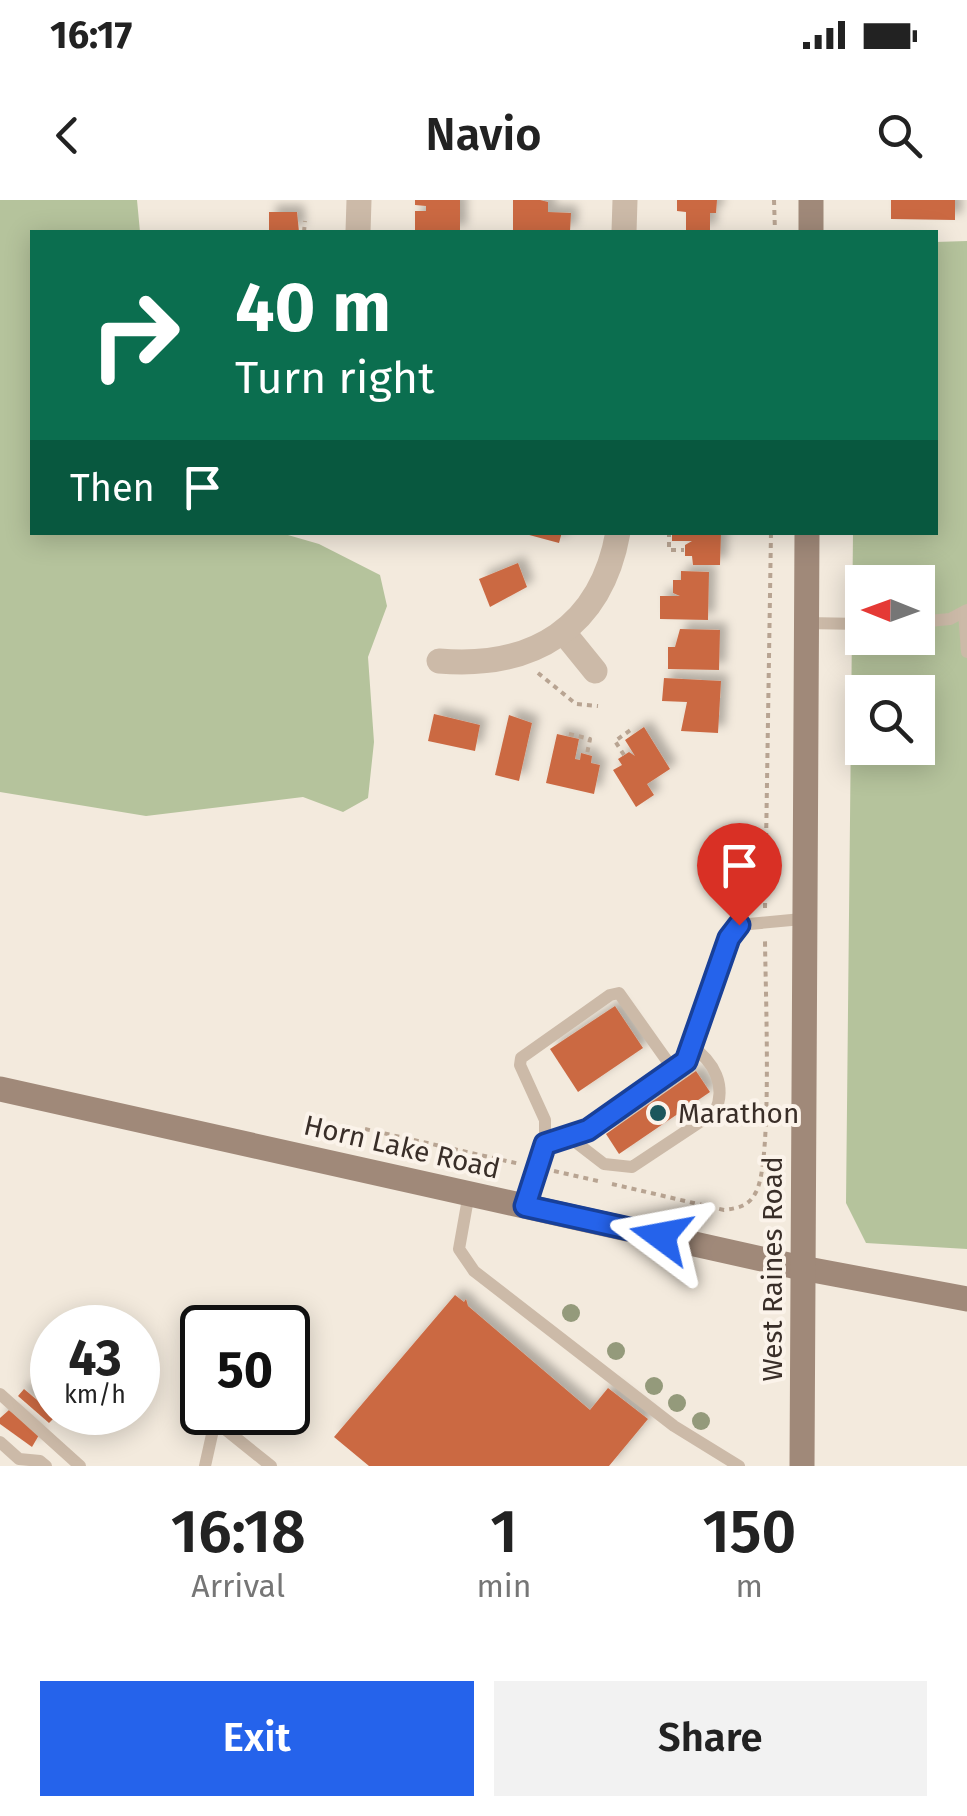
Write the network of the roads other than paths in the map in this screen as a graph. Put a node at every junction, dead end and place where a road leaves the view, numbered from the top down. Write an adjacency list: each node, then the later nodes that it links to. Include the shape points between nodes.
1 (359, 200): 4 (street)
2 (625, 200): 5 (street)
3 (811, 200): 6 (main road)
4 (358, 230)
5 (624, 230)
6 (811, 230)
7 (617, 535): 13 (street, via 600,588)
8 (807, 535): 11 (main road, West Raines Road)
9 (965, 611): 10 (lane); 14 (lane)
10 (935, 620)
11 (806, 624): 12 (lane); 17 (main road, West Raines Road)
12 (845, 624)
13 (565, 634): 15 (street, via 492,660); 16 (street)
14 (967, 652)
15 (439, 661)
16 (595, 672)
17 (802, 919): 18 (lane, via 739,925); 25 (main road, West Raines Road)
18 (691, 1046): 19 (lane); 21 (lane, via 720,1086 715,1112 632,1167 604,1164)
19 (674, 1072): 21 (lane); 22 (lane, via 619,993 610,995 521,1058 545,1120)
20 (0, 1089): 23 (main road, Horn Lake Road)
21 (569, 1137): 22 (lane)
22 (545, 1144): 24 (lane)
23 (469, 1193): 24 (main road, Horn Lake Road); 33 (lane, via 459,1249 474,1271 674,1426)
24 (525, 1206): 25 (main road, Horn Lake Road)
25 (802, 1268): 26 (main road, Horn Lake Road); 34 (main road, West Raines Road)
26 (967, 1298)
27 (0, 1394): 30 (lane)
28 (0, 1442): 29 (lane, via 19,1458)
29 (46, 1466)
30 (80, 1466)
31 (205, 1466): 32 (lane, via 215,1421)
32 (271, 1466)
33 (739, 1466)
34 (802, 1466)

